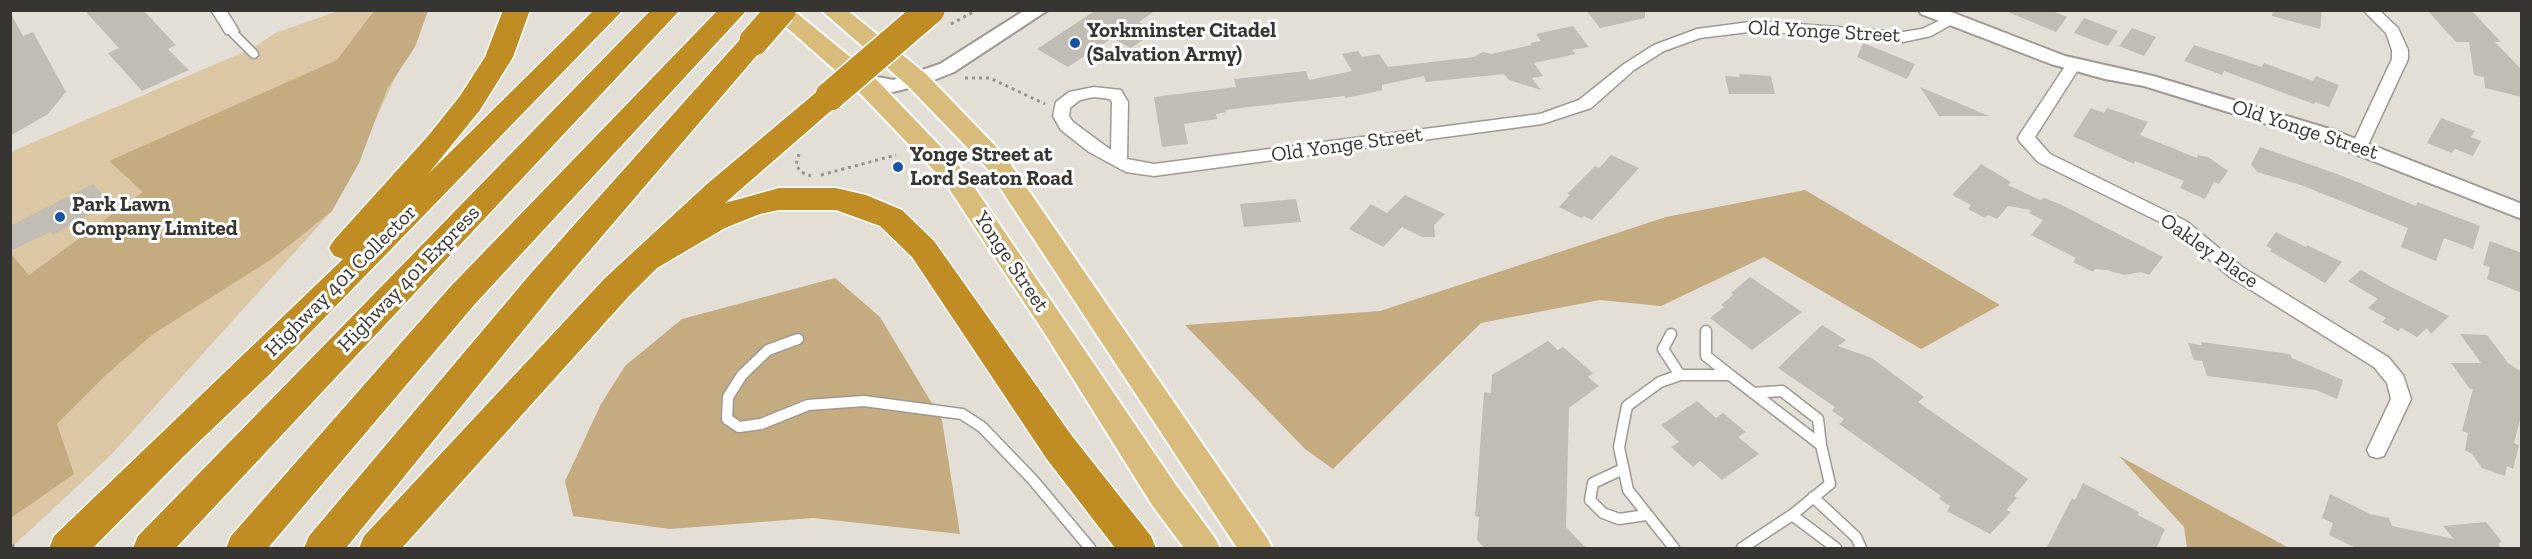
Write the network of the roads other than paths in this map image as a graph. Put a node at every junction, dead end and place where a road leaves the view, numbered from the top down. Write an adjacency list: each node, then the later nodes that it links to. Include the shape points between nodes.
1 (218, 10): 14 (street)
2 (517, 10): 22 (highway, via 499,57 470,103)
3 (610, 10): 22 (highway, Highway 401 Collector)
4 (667, 10): 37 (highway, Highway 401 Express)
5 (734, 10): 38 (highway, via 463,295)
6 (779, 10): 18 (main road, Yonge Street); 39 (highway, bridge, via 544,281)
7 (832, 10): 17 (main road, Yonge Street)
8 (930, 10): 23 (highway, bridge, via 718,192)
9 (1011, 10): 17 (street, via 937,58)
10 (1039, 10): 17 (street, via 947,68)
11 (1928, 10): 13 (street)
12 (2370, 10): 19 (street, via 2393,31 2400,59)
13 (1949, 20): 16 (street, Old Yonge Street); 20 (street, Old Yonge Street, via 1926,33 1904,37 1757,26 1697,34 1659,48 1585,104 1542,119 1154,170)
14 (231, 31): 15 (lane)
15 (254, 54)
16 (2073, 65): 19 (street, Old Yonge Street, via 2202,96); 31 (street, Oakley Place, via 2026,138 2044,158 2180,225 2236,272 2381,362 2396,380 2401,399)
17 (906, 72): 18 (street, via 893,86); 44 (main road, Yonge Street, via 996,162)
18 (862, 80): 43 (main road, Yonge Street, via 952,175)
19 (2359, 147): 21 (street, Old Yonge Street)
20 (1119, 162): 20 (street, Old Yonge Street, via 1067,126 1061,116 1062,106 1074,96 1094,92 1115,94 1120,102)
21 (2522, 212)
22 (373, 234): 36 (highway, Highway 401 Collector, via 256,365)
23 (644, 261): 40 (highway, via 575,330); 42 (highway, via 722,216 779,199 836,199 891,218 923,249 1059,447)
24 (1706, 331): 28 (lane, via 1706,356)
25 (1671, 334): 27 (lane, via 1663,349)
26 (798, 339): 41 (lane, via 768,350 742,375 728,397 726,419 739,427 760,424 808,405 864,401 962,414 982,427 1011,457)
27 (1680, 375): 28 (lane); 32 (lane, via 1660,382 1627,406 1618,447)
28 (1730, 375): 29 (lane)
29 (1753, 393): 30 (lane); 30 (lane, via 1782,391 1818,419)
30 (1821, 445): 33 (lane, via 1830,484)
31 (2377, 450)
32 (1623, 469): 34 (lane, via 1628,490); 34 (lane, via 1593,483 1590,500 1603,513 1619,519)
33 (1813, 497): 35 (lane); 48 (lane, via 1856,537)
34 (1646, 515): 45 (lane)
35 (1792, 515): 46 (lane); 47 (lane)
36 (68, 549)
37 (152, 549)
38 (245, 549)
39 (323, 549)
40 (378, 549)
41 (1090, 549)
42 (1137, 549)
43 (1203, 549)
44 (1255, 549)
45 (1674, 549)
46 (1742, 549)
47 (1836, 549)
48 (1861, 549)

